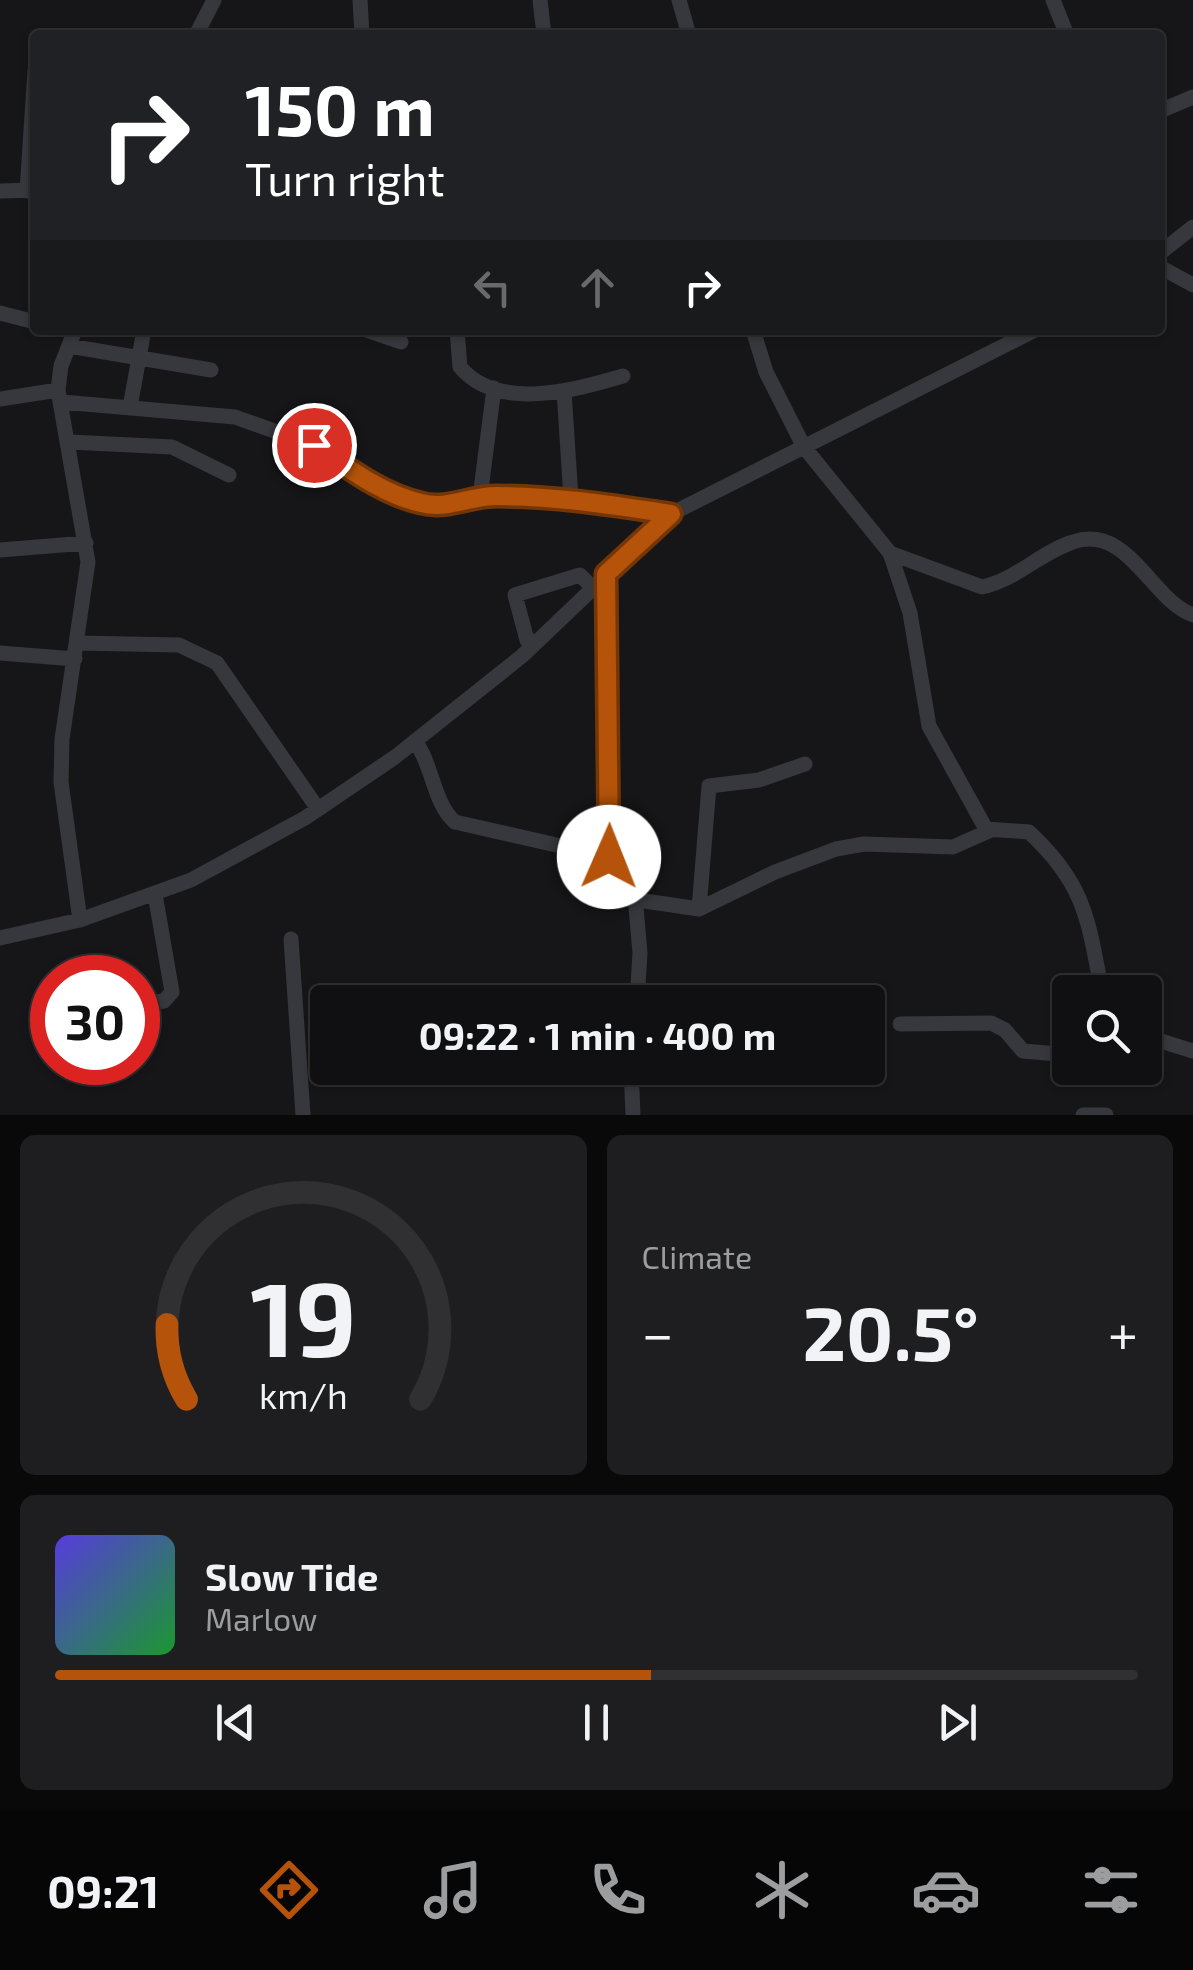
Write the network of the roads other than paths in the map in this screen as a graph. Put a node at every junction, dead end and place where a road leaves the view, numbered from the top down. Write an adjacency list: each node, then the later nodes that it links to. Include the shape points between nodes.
1 (214, 0): 6 (street)
2 (360, 0): 7 (street)
3 (540, 0): 8 (street)
4 (679, 0): 9 (street)
5 (1053, 0): 10 (street)
6 (199, 30)
7 (362, 30)
8 (543, 30)
9 (688, 30)
10 (1065, 30)
11 (1193, 96): 12 (street)
12 (1165, 109)
13 (30, 190): 14 (street)
14 (0, 192)
15 (1193, 227): 16 (street)
16 (1165, 249)
17 (1165, 270): 18 (street)
18 (1193, 285)
19 (0, 313): 20 (street)
20 (30, 321)
21 (143, 335): 28 (street)
22 (381, 335): 27 (street)
23 (457, 335): 31 (street, via 460,367)
24 (755, 335): 37 (street, via 766,372)
25 (1025, 335): 37 (street)
26 (72, 337): 28 (street); 33 (street)
27 (401, 342)
28 (138, 357): 29 (street); 35 (street)
29 (212, 370)
30 (623, 376): 32 (street)
31 (494, 388): 32 (street); 39 (street)
32 (564, 392): 40 (street)
33 (60, 396): 34 (street); 35 (street); 36 (street)
34 (0, 400)
35 (130, 408): 39 (street, via 254,422 314,445 390,494 422,504 440,507)
36 (69, 442): 38 (street, via 172,447); 42 (street)
37 (804, 447): 41 (street); 44 (street)
38 (229, 474)
39 (480, 496): 40 (street)
40 (571, 498): 41 (street)
41 (671, 514): 45 (street)
42 (86, 543): 43 (street); 49 (street)
43 (0, 550)
44 (890, 553): 47 (street, via 982,586 1090,538 1122,551); 54 (street, via 910,612 934,738)
45 (606, 574): 46 (street); 55 (street)
46 (592, 587): 48 (street); 48 (street, via 580,575 515,595 527,640)
47 (1193, 615)
48 (537, 642): 51 (street)
49 (76, 651): 50 (street); 53 (street, via 179,646 217,663); 59 (street, via 60,782)
50 (0, 654)
51 (414, 741): 53 (street); 55 (street, via 430,764 442,808 456,822)
52 (805, 764): 58 (street, via 759,780 708,786)
53 (318, 809): 56 (street)
54 (989, 831): 58 (street, via 953,847 836,849); 62 (street, via 1029,832 1071,876)
55 (609, 857): 57 (street, via 632,873)
56 (154, 894): 59 (street); 64 (street, via 172,992)
57 (638, 900): 58 (street); 63 (street)
58 (699, 909)
59 (80, 920): 60 (street)
60 (0, 938)
61 (291, 939): 70 (street)
62 (1099, 975)
63 (636, 985)
64 (160, 1002)
65 (900, 1024): 68 (street, via 991,1022 1023,1052)
66 (1162, 1042): 67 (street)
67 (1193, 1052)
68 (1052, 1053)
69 (632, 1085): 71 (street)
70 (302, 1115)
71 (633, 1115)
72 (1083, 1115): 73 (street)
73 (1106, 1115)

